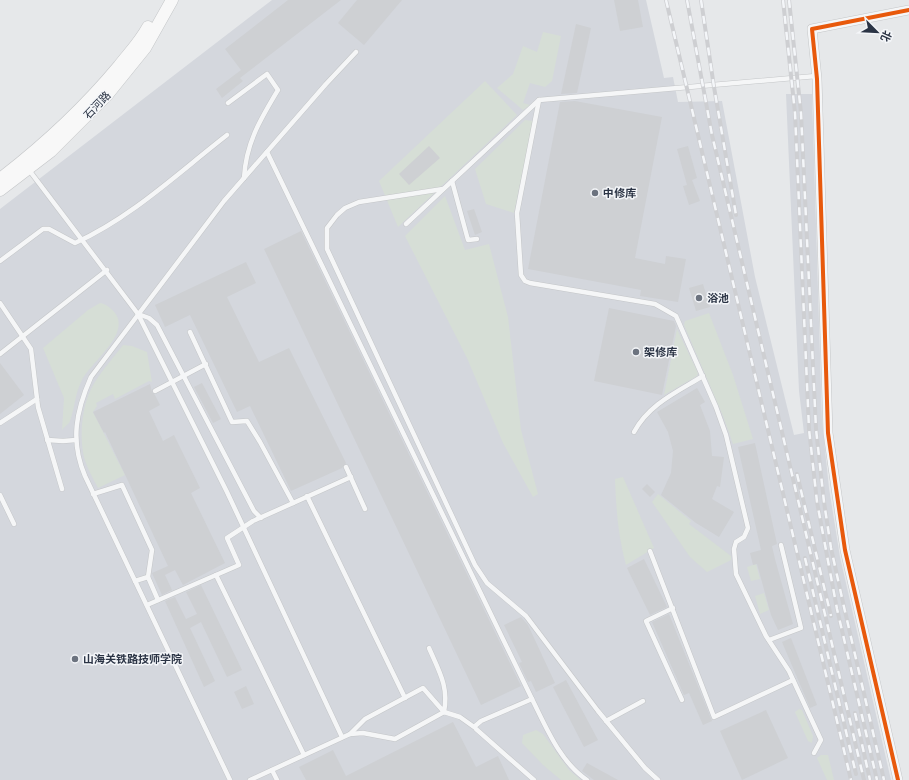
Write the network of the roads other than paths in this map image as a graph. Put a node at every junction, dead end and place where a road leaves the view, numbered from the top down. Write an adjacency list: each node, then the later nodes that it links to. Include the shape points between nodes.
1 (163, 0): 10 (main road, 石河路, via 141,39 96,93)
2 (172, 0): 10 (main road, 石河路, via 145,48 107,95 52,151)
3 (909, 10): 5 (street, via 812,29)
4 (356, 52): 9 (lane)
5 (816, 76): 6 (lane); 76 (street, via 828,433 845,550)
6 (539, 100): 13 (lane); 28 (lane, via 517,214 521,275 525,281 655,304 667,309 676,316)
7 (228, 103): 11 (lane, via 268,74 278,90 254,132 245,158)
8 (227, 134): 18 (lane, via 124,216)
9 (267, 152): 11 (lane); 59 (lane)
10 (25, 165): 12 (main road, 石河路); 15 (main road, 石河路); 18 (lane)
11 (244, 178): 22 (lane, via 197,234)
12 (0, 179)
13 (452, 181): 14 (lane); 17 (lane, via 468,240)
14 (443, 189): 16 (lane); 63 (lane, via 359,202 345,208 327,228 327,249 475,565 487,583 526,616)
15 (0, 190)
16 (406, 224)
17 (477, 239)
18 (83, 240): 19 (lane, via 75,243 54,231 43,229); 20 (lane)
19 (0, 261)
20 (106, 270): 22 (lane); 24 (lane)
21 (0, 303): 24 (lane)
22 (138, 314): 27 (lane, via 149,318 156,325); 29 (lane); 35 (lane, via 91,377 81,399)
23 (190, 332): 26 (lane)
24 (23, 336): 25 (lane); 31 (lane, via 31,349)
25 (0, 354)
26 (206, 364): 27 (lane); 42 (lane, via 232,422 247,421)
27 (183, 376): 29 (lane); 44 (lane, via 254,512)
28 (703, 376): 33 (lane, via 656,404 640,420); 55 (lane, via 726,435 748,528 744,537 736,542 734,549 736,574)
29 (173, 382): 30 (lane); 46 (lane)
30 (155, 390)
31 (37, 399): 32 (lane); 34 (lane)
32 (0, 423)
33 (634, 432)
34 (47, 440): 35 (lane); 38 (lane)
35 (76, 440): 39 (lane, via 78,460)
36 (346, 467): 37 (lane)
37 (351, 477): 41 (lane); 43 (lane)
38 (62, 489)
39 (93, 494): 50 (lane, via 122,485 152,550); 51 (lane)
40 (0, 495): 45 (lane)
41 (307, 496): 42 (lane); 58 (lane)
42 (292, 503): 44 (lane)
43 (365, 509)
44 (261, 518): 46 (lane)
45 (14, 524)
46 (244, 528): 49 (lane, via 227,538 239,565); 66 (lane)
47 (781, 545): 55 (lane, via 801,628)
48 (650, 552): 54 (lane)
49 (216, 575): 52 (lane); 68 (lane)
50 (148, 577): 51 (lane); 52 (lane)
51 (135, 581): 53 (lane)
52 (158, 600): 53 (lane)
53 (147, 605): 70 (lane)
54 (673, 608): 57 (lane, via 714,717); 60 (lane, via 646,621)
55 (769, 640): 57 (lane)
56 (429, 648): 62 (lane, via 445,685 447,700)
57 (793, 680): 67 (lane, via 821,740)
58 (405, 698): 62 (lane, via 423,688); 65 (lane, via 365,719)
59 (532, 699): 62 (lane, via 481,721 474,727 460,717); 74 (lane, via 566,758)
60 (682, 700)
61 (643, 701): 63 (lane)
62 (444, 712): 65 (lane, via 395,739 362,733)
63 (606, 721): 75 (lane)
64 (476, 729): 73 (lane)
65 (350, 734): 66 (lane)
66 (342, 737): 68 (lane)
67 (814, 753)
68 (304, 755): 69 (lane)
69 (272, 770): 71 (lane); 72 (lane)
70 (230, 780)
71 (250, 780)
72 (277, 780)
73 (534, 780)
74 (587, 780)
75 (658, 780)
76 (898, 780)

